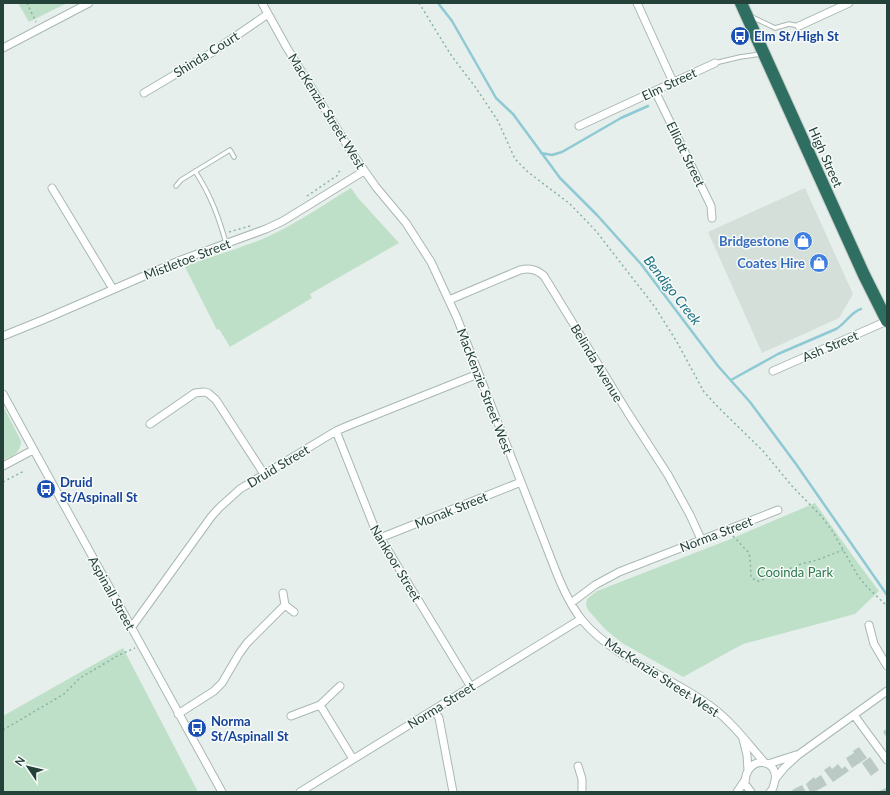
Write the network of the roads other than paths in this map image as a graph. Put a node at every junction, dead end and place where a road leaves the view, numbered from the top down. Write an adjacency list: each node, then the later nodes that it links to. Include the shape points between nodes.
1 (89, 3): 8 (street)
2 (262, 3): 6 (street, MacKenzie Street West)
3 (637, 3): 11 (street)
4 (850, 3): 7 (street)
5 (744, 8): 7 (lane, via 761,22 775,28 789,24); 9 (highway, High Street)
6 (268, 14): 13 (street, Shinda Court, via 211,53); 17 (street, MacKenzie Street West)
7 (799, 26)
8 (3, 48)
9 (764, 53): 10 (lane, Elm Street); 24 (highway, High Street)
10 (715, 63): 11 (street, Elm Street)
11 (673, 82): 12 (street, Elm Street)
12 (655, 91): 14 (street, Elm Street); 20 (street, Elliott Street, via 711,206)
13 (144, 93)
14 (578, 126)
15 (234, 157): 16 (lane, via 230,150)
16 (195, 171): 18 (lane); 21 (lane, via 217,211)
17 (364, 171): 21 (street, Mistletoe Street, via 266,230); 23 (street, MacKenzie Street West, via 418,240)
18 (176, 186)
19 (52, 188): 22 (street)
20 (712, 218)
21 (226, 244): 22 (street, Mistletoe Street)
22 (113, 289): 25 (street, Mistletoe Street)
23 (449, 300): 27 (street, MacKenzie Street West); 37 (street, Belinda Avenue, via 520,270 536,270 544,276 668,475)
24 (887, 321): 26 (street, Ash Street)
25 (3, 336)
26 (773, 371)
27 (478, 374): 30 (street, Druid Street); 34 (street, MacKenzie Street West)
28 (3, 394): 31 (street, Aspinall Street)
29 (150, 424): 33 (street, via 195,394 208,393 224,410)
30 (336, 431): 33 (street, Druid Street); 36 (street, Nankoor Street, via 370,519)
31 (33, 450): 32 (street); 44 (street, Aspinall Street)
32 (3, 466)
33 (264, 474): 44 (street, Druid Street, via 240,489 219,508)
34 (521, 482): 36 (street, Monak Street); 39 (street, MacKenzie Street West, via 554,569)
35 (778, 510): 37 (street, Norma Street)
36 (380, 538): 47 (street, Nankoor Street)
37 (701, 539): 39 (street, Norma Street, via 619,572)
38 (283, 593): 40 (street)
39 (571, 603): 42 (street, MacKenzie Street West)
40 (285, 604): 41 (street); 51 (street, via 247,643 222,683)
41 (294, 612)
42 (581, 618): 47 (street, Norma Street); 54 (street, MacKenzie Street West, via 618,651 712,707 730,722)
43 (869, 625): 45 (street, via 874,644)
44 (131, 628): 51 (street, Aspinall Street)
45 (887, 666)
46 (340, 686): 49 (street)
47 (471, 687): 50 (street, Norma Street)
48 (887, 692): 52 (street)
49 (320, 705): 53 (street); 56 (street)
50 (434, 710): 56 (street, Norma Street); 66 (street)
51 (178, 714): 64 (street, Aspinall Street)
52 (854, 715): 55 (street); 57 (street)
53 (291, 716)
54 (742, 738): 58 (street, MacKenzie Street West); 60 (street, MacKenzie Street West, via 748,759)
55 (798, 755): 58 (street); 61 (street)
56 (353, 759): 65 (street, Norma Street)
57 (887, 760)
58 (767, 763): 60 (street, via 756,763); 61 (street, MacKenzie Street West, via 774,770)
59 (578, 766): 67 (street)
60 (748, 770): 62 (street)
61 (776, 778): 63 (street)
62 (745, 780): 68 (street); 69 (street, via 746,787)
63 (772, 791)
64 (222, 792)
65 (300, 792)
66 (454, 792)
67 (582, 792)
68 (737, 792)
69 (751, 792)

